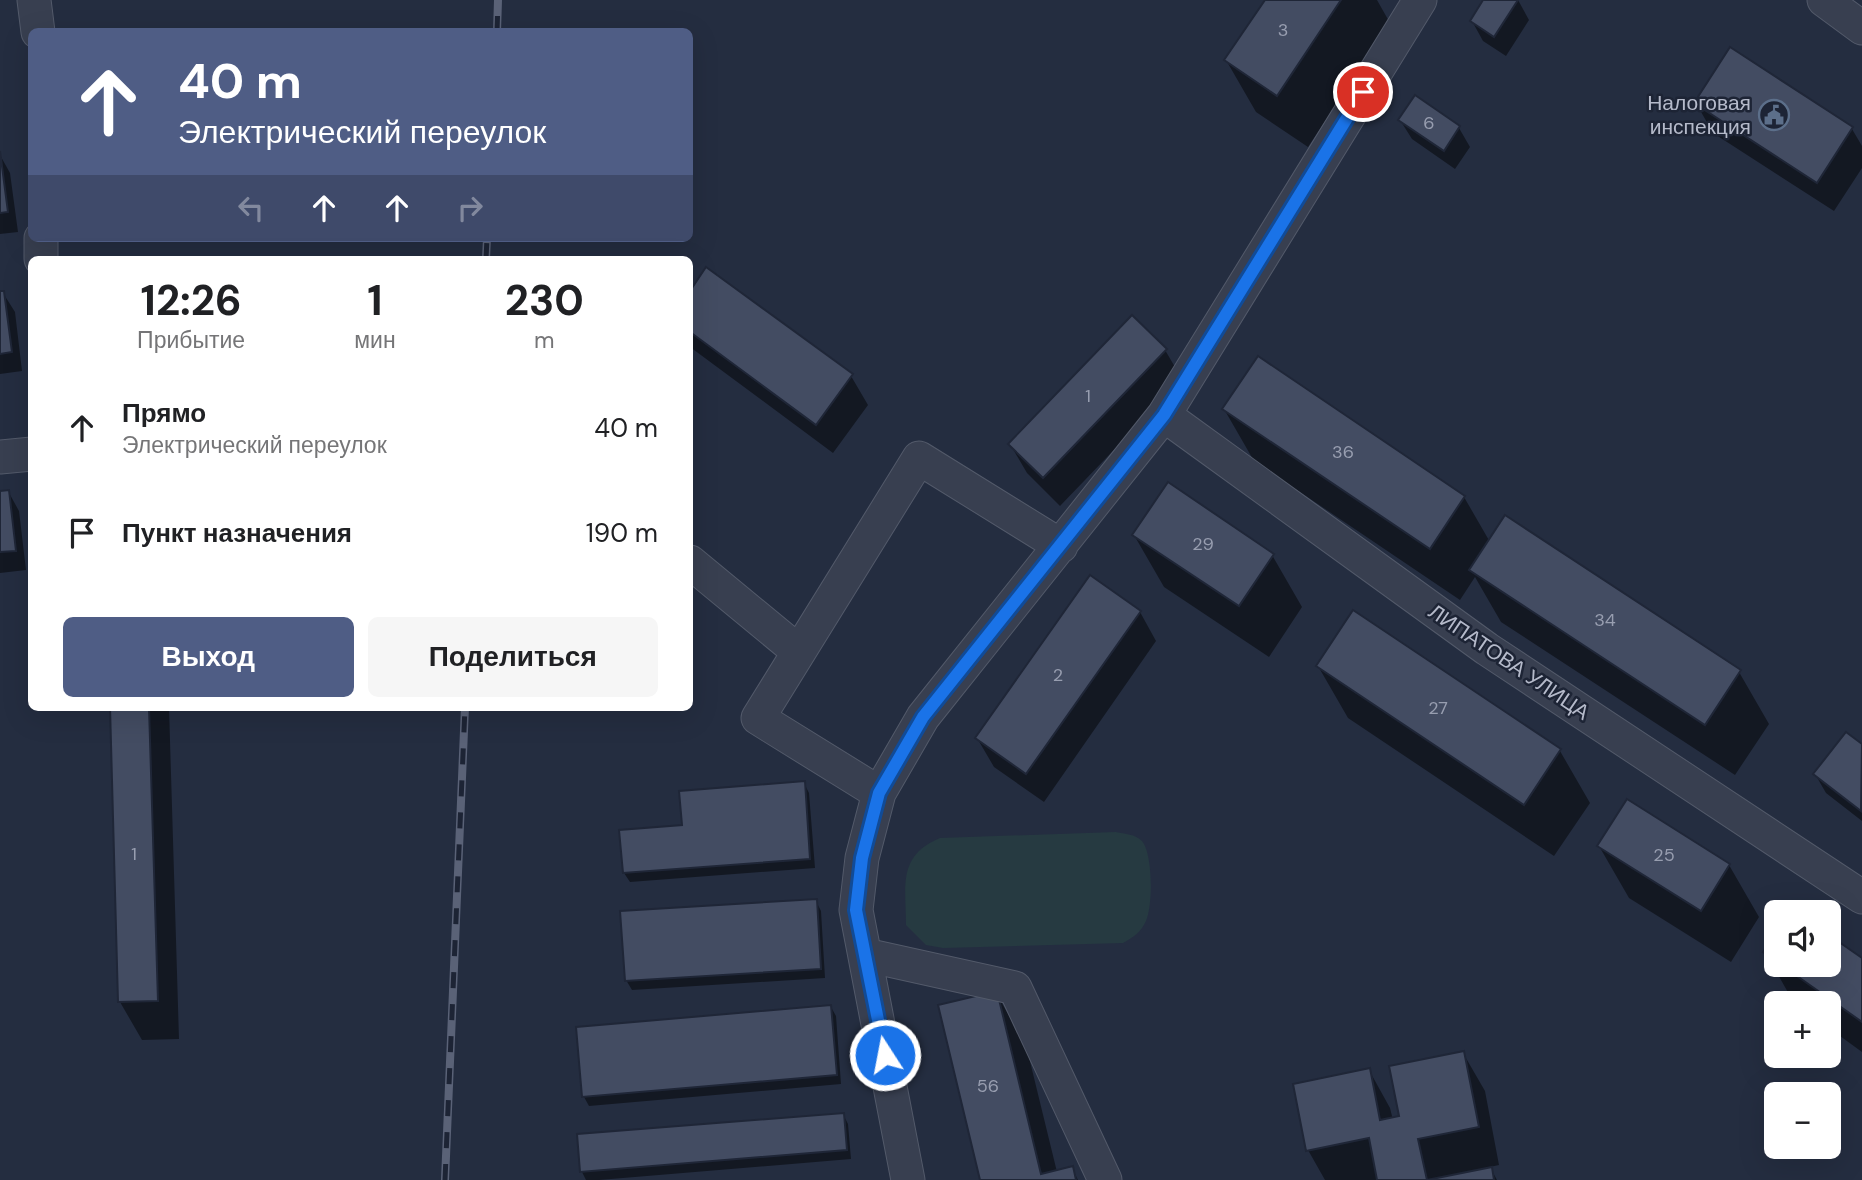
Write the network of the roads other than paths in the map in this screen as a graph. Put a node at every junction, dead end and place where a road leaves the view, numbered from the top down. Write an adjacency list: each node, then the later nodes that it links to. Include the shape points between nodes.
1 (34, 0): 4 (street)
2 (1420, 0): 6 (street)
3 (1824, 0): 5 (street)
4 (38, 28)
5 (1862, 28)
6 (1164, 415): 9 (street); 13 (street, ЛИПАТОВА УЛИЦА, via 1487,649)
7 (28, 454): 8 (street)
8 (0, 457)
9 (1061, 546): 11 (street, via 919,458); 12 (street, via 923,717)
10 (693, 565): 11 (street)
11 (799, 652): 12 (street, via 758,718)
12 (879, 793): 14 (street, via 862,858 856,910)
13 (1862, 897)
14 (866, 955): 15 (street); 16 (street, via 1015,988)
15 (908, 1180)
16 (1105, 1180)

